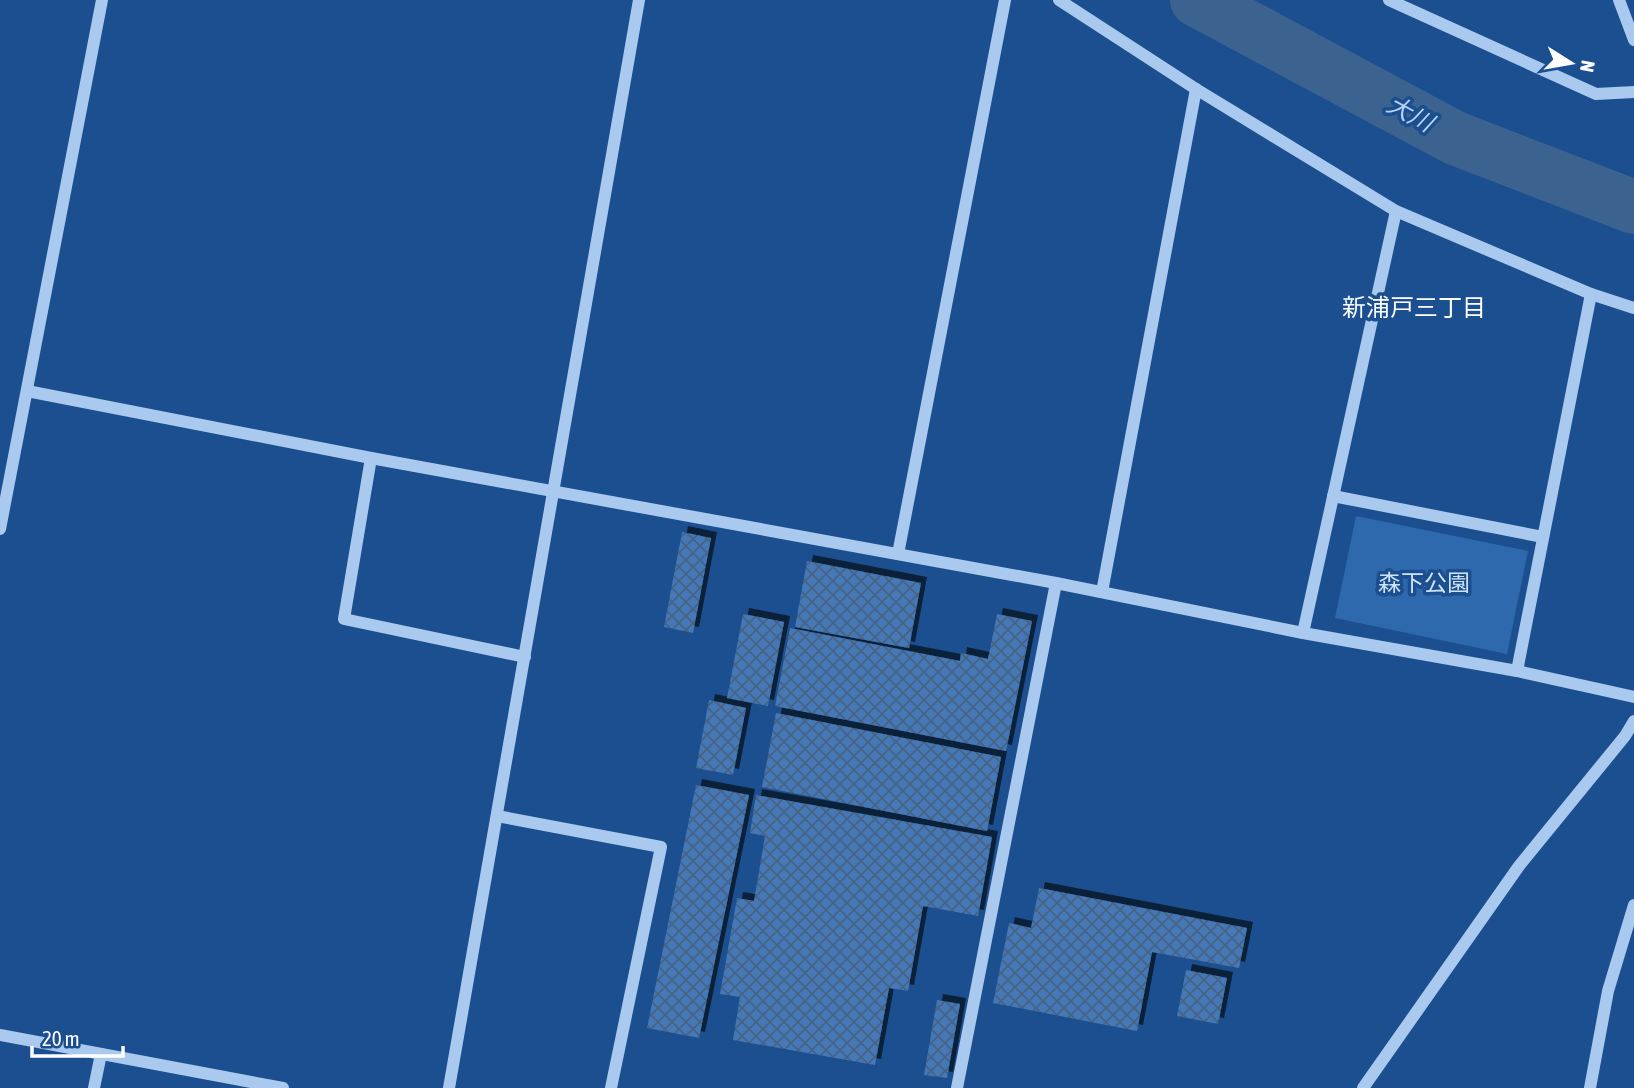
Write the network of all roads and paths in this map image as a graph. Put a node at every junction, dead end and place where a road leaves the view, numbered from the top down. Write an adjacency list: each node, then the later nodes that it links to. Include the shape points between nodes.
1 (102, 0): 13 (street)
2 (639, 0): 15 (street)
3 (1005, 0): 19 (street)
4 (1059, 0): 8 (street)
5 (1389, 0): 9 (street, via 1596,93)
6 (1619, 0): 7 (street)
7 (1634, 40)
8 (1196, 89): 10 (street); 21 (street)
9 (1634, 92)
10 (1396, 211): 11 (street); 16 (street)
11 (1591, 294): 12 (street); 18 (street)
12 (1634, 308)
13 (26, 391): 14 (street); 17 (street)
14 (371, 458): 15 (street); 23 (street, via 344,619)
15 (553, 491): 19 (street); 23 (street)
16 (1333, 496): 18 (street); 22 (street)
17 (0, 529)
18 (1544, 537): 24 (street)
19 (898, 554): 20 (street)
20 (1056, 583): 21 (street); 35 (street)
21 (1102, 592): 22 (street)
22 (1303, 633): 24 (street)
23 (525, 657): 27 (street)
24 (1517, 671): 25 (street)
25 (1634, 697)
26 (1634, 721): 36 (street, via 1519,866)
27 (497, 816): 33 (street); 34 (street, via 661,847)
28 (1634, 905): 37 (street, via 1608,991)
29 (0, 1035): 30 (street)
30 (100, 1054): 31 (street); 32 (street)
31 (94, 1088)
32 (283, 1088)
33 (449, 1088)
34 (611, 1088)
35 (957, 1088)
36 (1363, 1088)
37 (1590, 1088)

